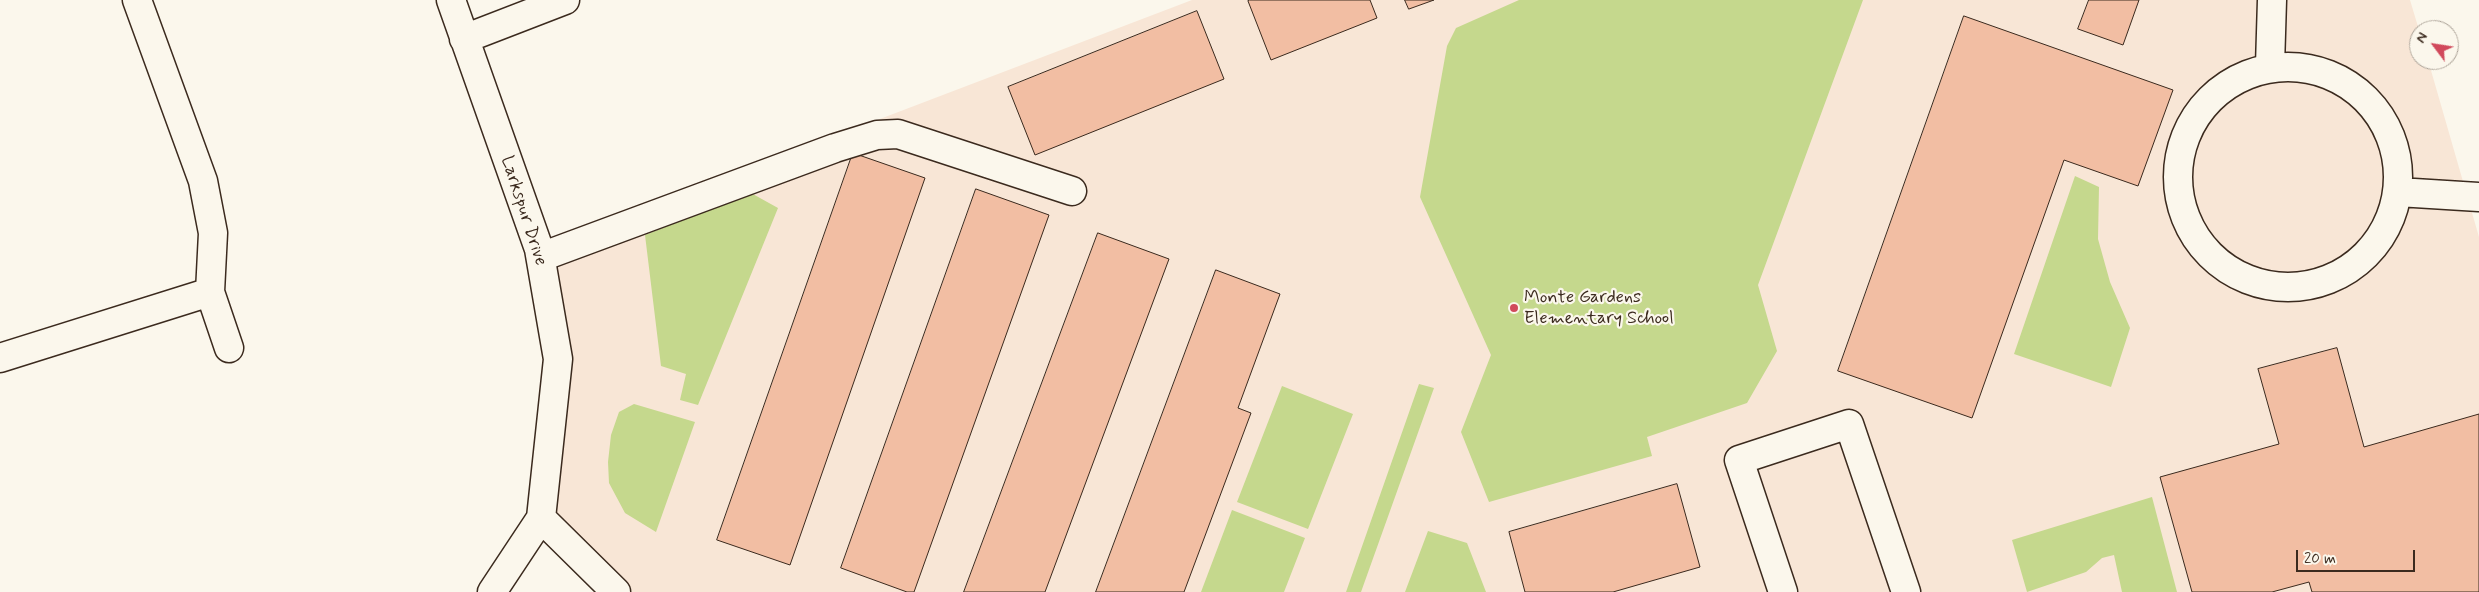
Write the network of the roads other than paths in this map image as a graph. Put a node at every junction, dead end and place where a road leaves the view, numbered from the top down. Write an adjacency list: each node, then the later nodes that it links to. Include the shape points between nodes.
1 (137, 0): 11 (street, via 203,181 212,233)
2 (451, 0): 5 (street, Larkspur Drive)
3 (565, 0): 5 (street)
4 (2272, 0): 6 (street)
5 (464, 39): 10 (street, Larkspur Drive)
6 (2270, 66): 8 (street, via 2320,70 2365,96 2393,141 2399,171); 8 (street, via 2241,76 2218,90 2186,133 2177,171 2178,193 2188,225 2204,250 2222,266 2256,283 2302,286 2343,273 2373,248 2394,210)
7 (1072, 191): 10 (street, via 898,134 877,135)
8 (2398, 192): 9 (street)
9 (2479, 197)
10 (541, 257): 14 (street, Larkspur Drive, via 558,359)
11 (210, 292): 12 (street); 13 (street)
12 (229, 348)
13 (0, 358)
14 (541, 518): 15 (street); 16 (street)
15 (492, 592)
16 (616, 592)
17 (1783, 592): 18 (street, via 1739,460 1849,424)
18 (1906, 592)

